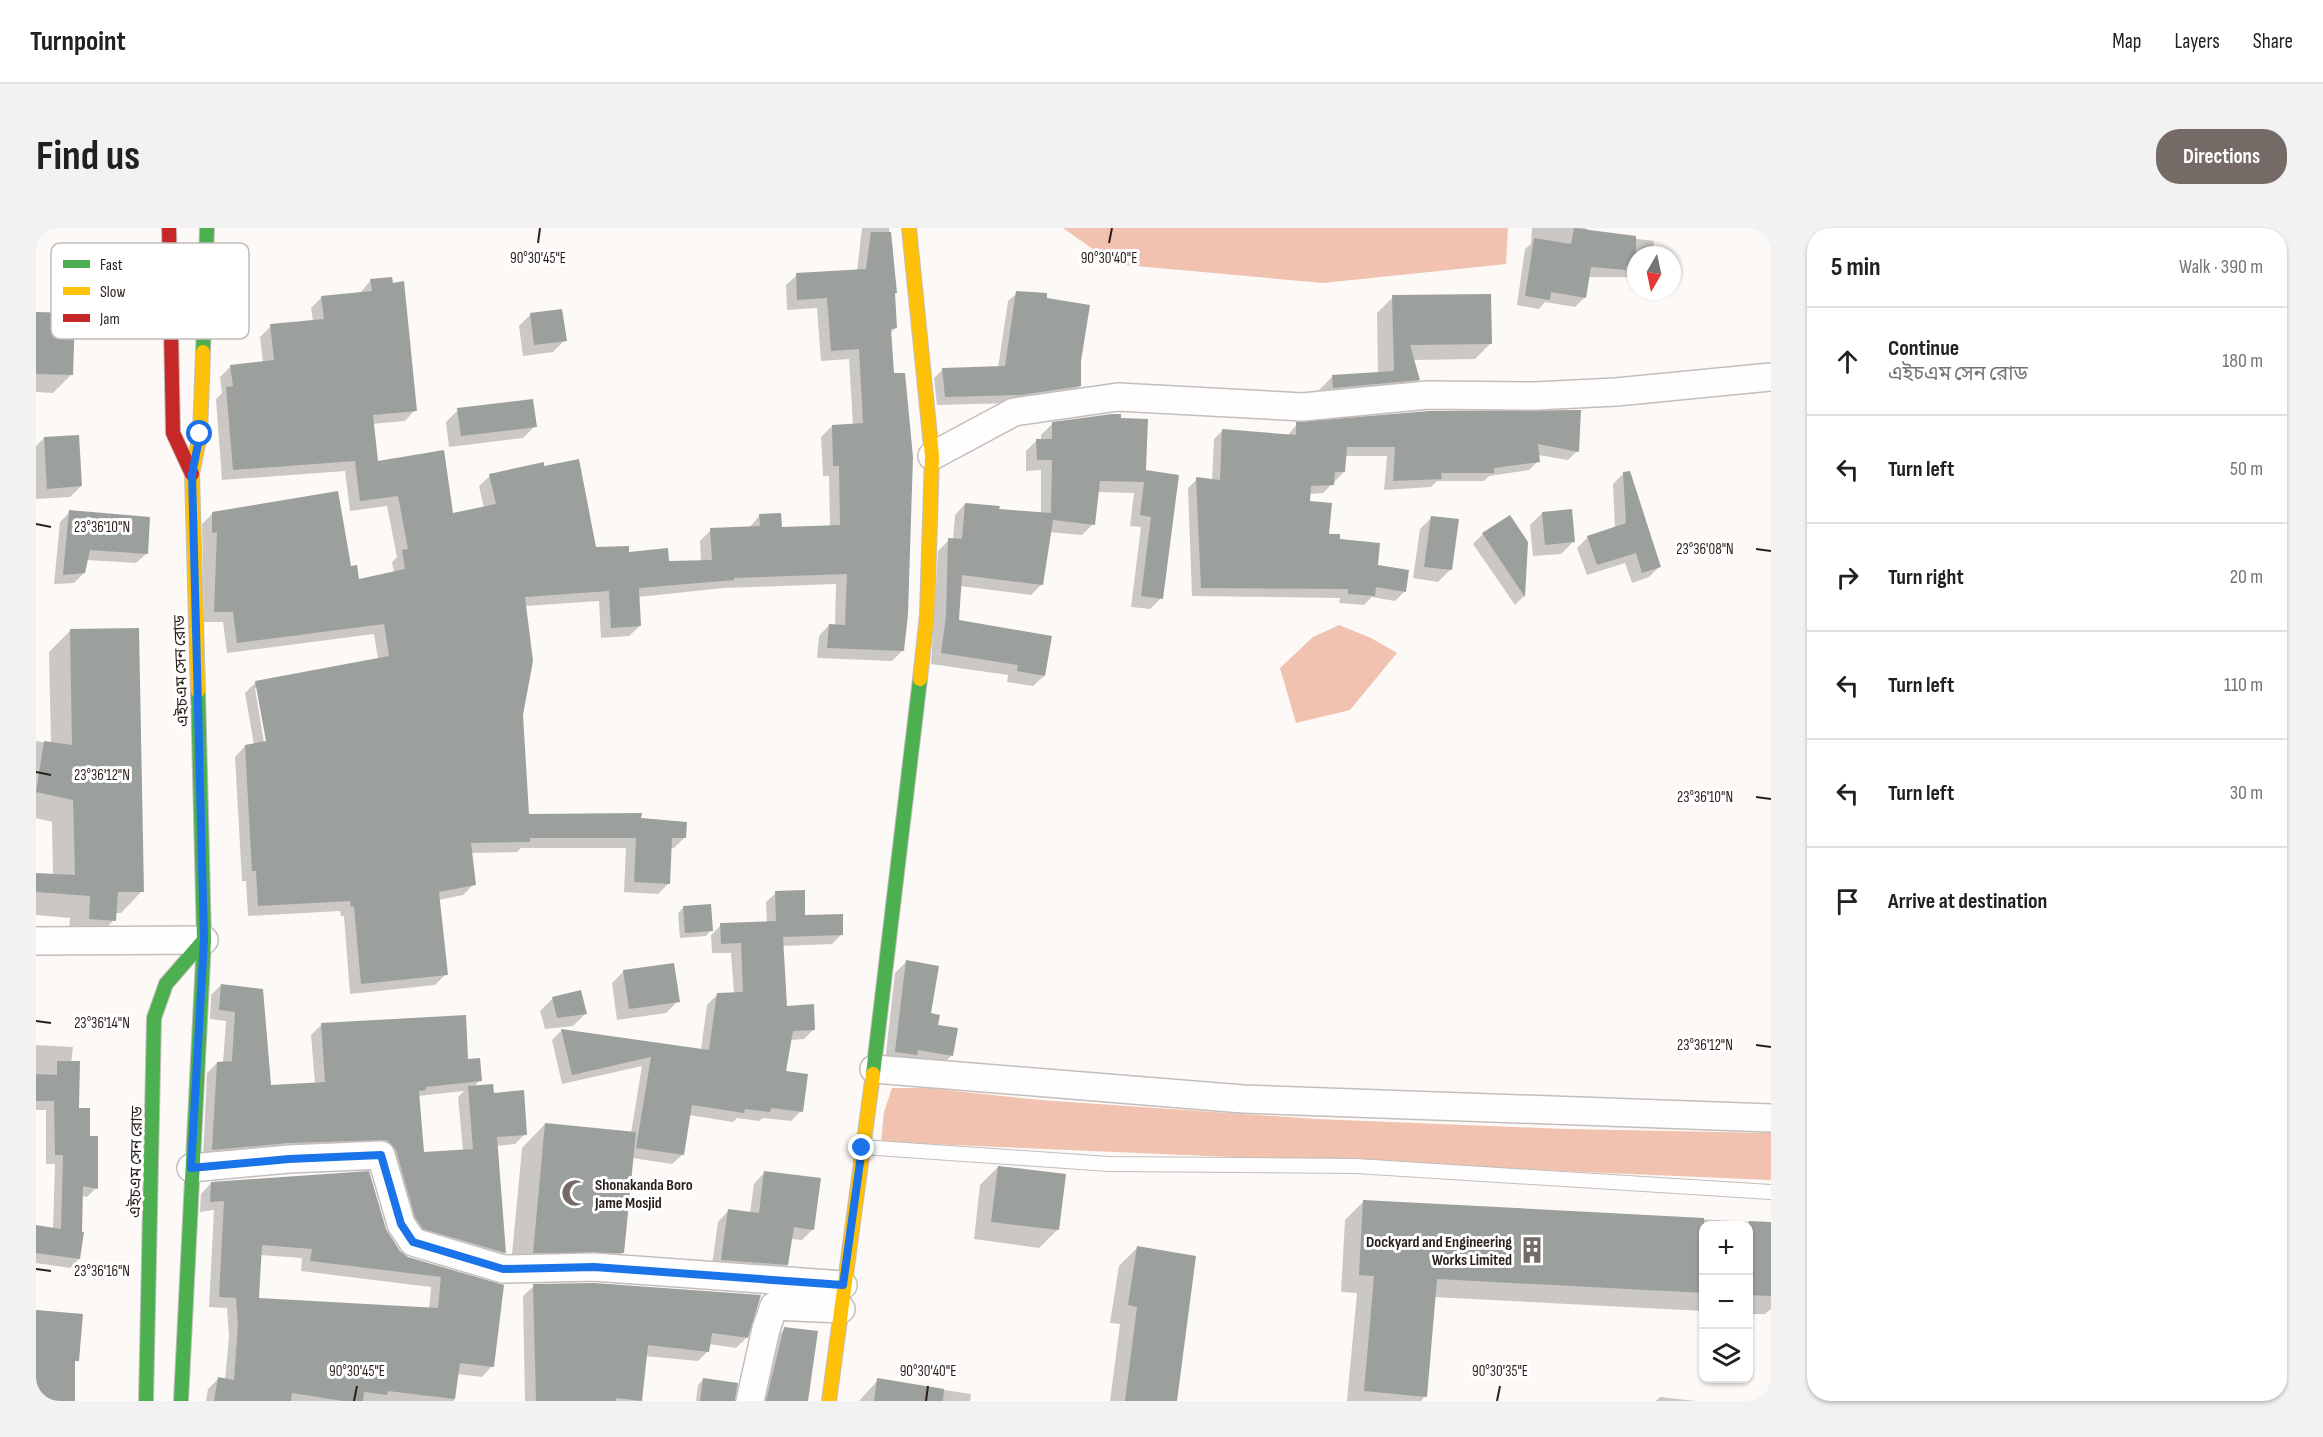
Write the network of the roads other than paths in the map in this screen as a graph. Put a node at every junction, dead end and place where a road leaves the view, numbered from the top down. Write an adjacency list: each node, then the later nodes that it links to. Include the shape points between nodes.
1 (169, 228): 4 (main road, এইচএম সেন রোড)
2 (207, 228): 5 (main road, এইচএম সেন রোড)
3 (909, 228): 9 (main road)
4 (169, 243)
5 (206, 243)
6 (171, 339): 10 (main road, এইচএম সেন রোড, via 173,433)
7 (203, 339): 10 (main road, এইচএম সেন রোড, via 200,434)
8 (1771, 377): 9 (street, via 1616,392 1428,395 1303,407 1118,397 1014,412)
9 (932, 456): 13 (main road, via 927,615)
10 (192, 474): 11 (main road, এইচএম সেন রোড)
11 (204, 940): 12 (street); 16 (main road, এইচএম সেন রোড); 19 (main road, এইচএম সেন রোড, via 166,984 154,1018)
12 (36, 941)
13 (874, 1069): 14 (street, via 1242,1099); 15 (main road)
14 (1771, 1118)
15 (862, 1148): 17 (lane, via 1109,1164 1356,1166); 18 (main road)
16 (191, 1168): 18 (street, via 381,1155 401,1224 409,1237 423,1246 503,1269 594,1267); 20 (main road, এইচএম সেন রোড)
17 (1771, 1192)
18 (842, 1297): 21 (street, via 774,1306); 22 (main road)
19 (146, 1401)
20 (181, 1401)
21 (750, 1401)
22 (829, 1401)

